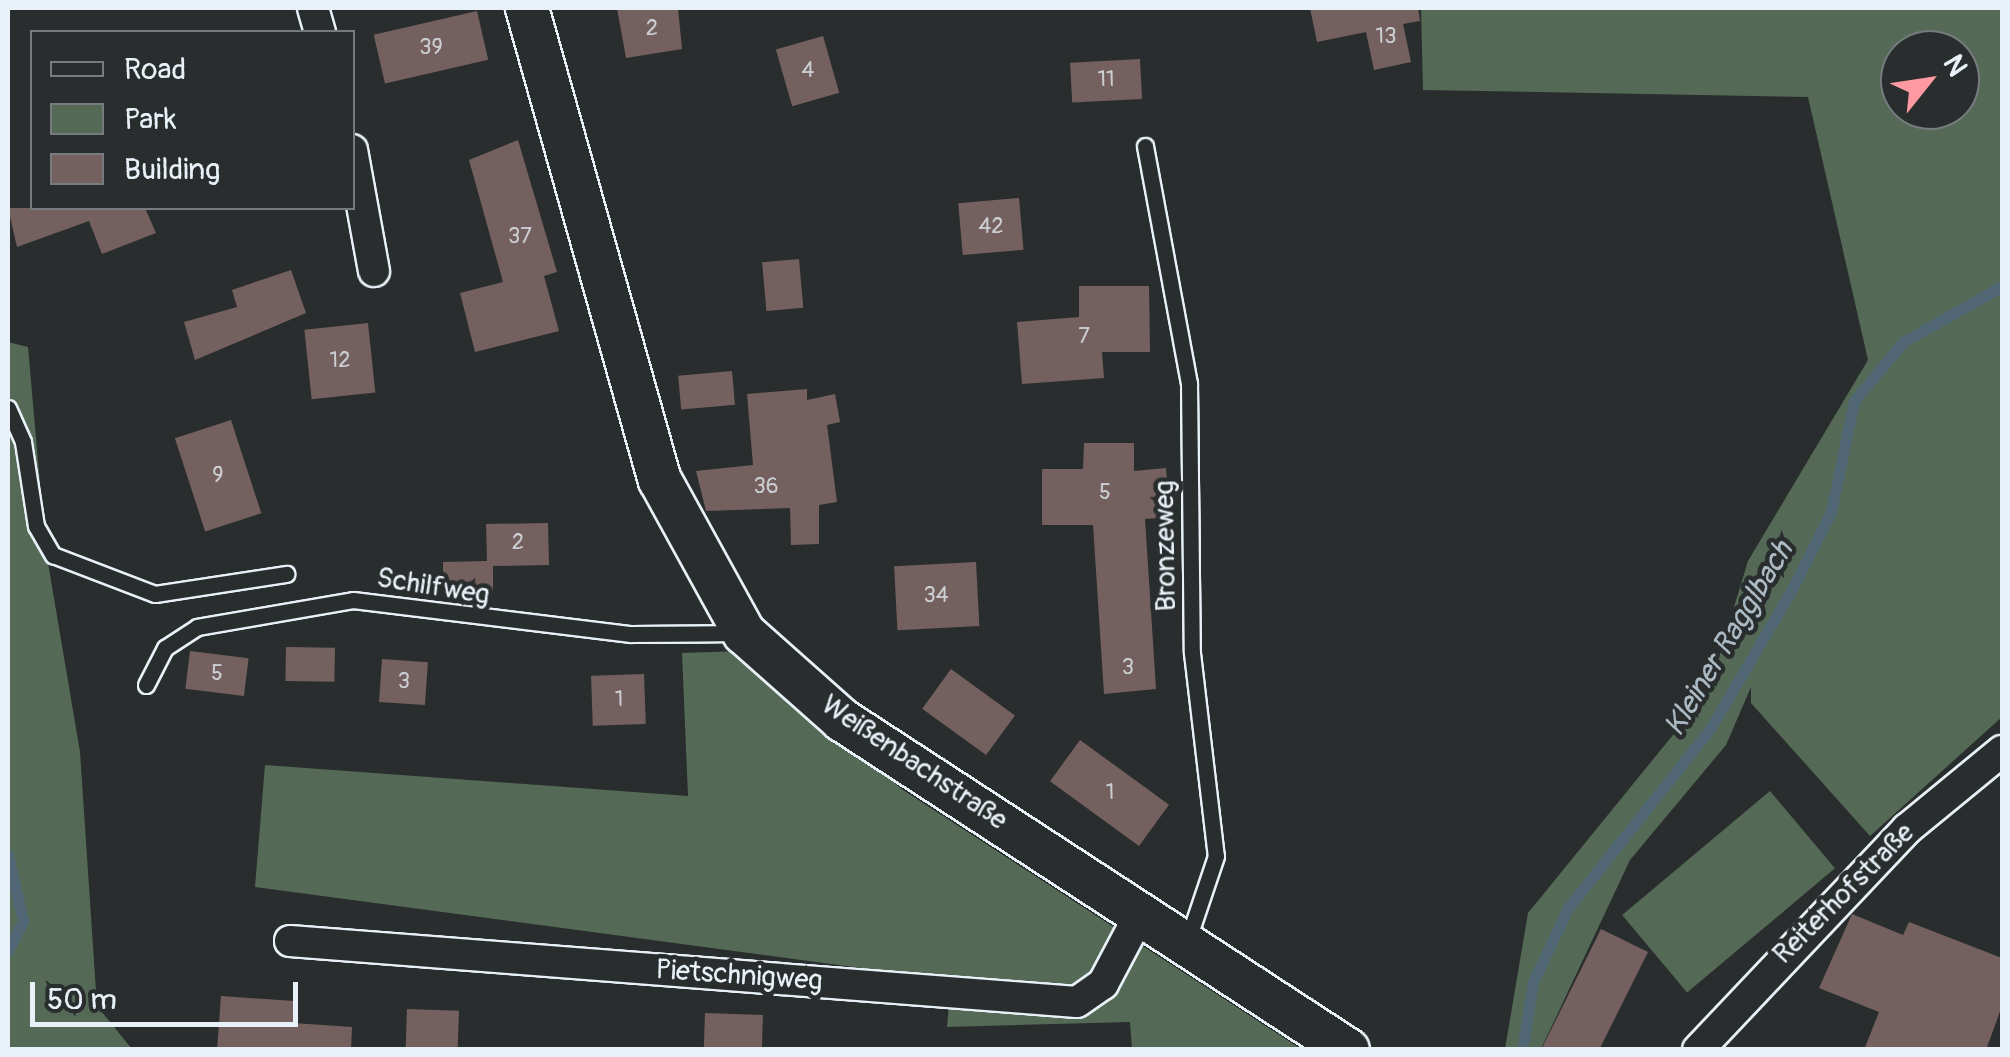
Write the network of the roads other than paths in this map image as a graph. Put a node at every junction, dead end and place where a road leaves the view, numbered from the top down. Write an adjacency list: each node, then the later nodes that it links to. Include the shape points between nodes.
1 (527, 8): 7 (main road, Weißenbachstraße, via 660,480)
2 (1145, 146): 12 (lane, Bronzeweg, via 1190,383 1192,653 1216,856)
3 (355, 166): 4 (street)
4 (374, 271)
5 (8, 408): 6 (lane, via 23,442 36,526 53,555 154,594)
6 (286, 574)
7 (744, 633): 8 (lane, Schilfweg, via 630,634 353,600 197,628 165,648); 10 (main road, Weißenbachstraße, via 842,720)
8 (146, 685)
9 (2002, 750): 14 (street, Reiterhofstraße, via 1907,829)
10 (1140, 914): 11 (street, Pietschnigweg, via 1103,984 1076,1002); 12 (main road, Weißenbachstraße)
11 (290, 940)
12 (1187, 944): 13 (main road, Weißenbachstraße)
13 (1348, 1050)
14 (1698, 1050)

